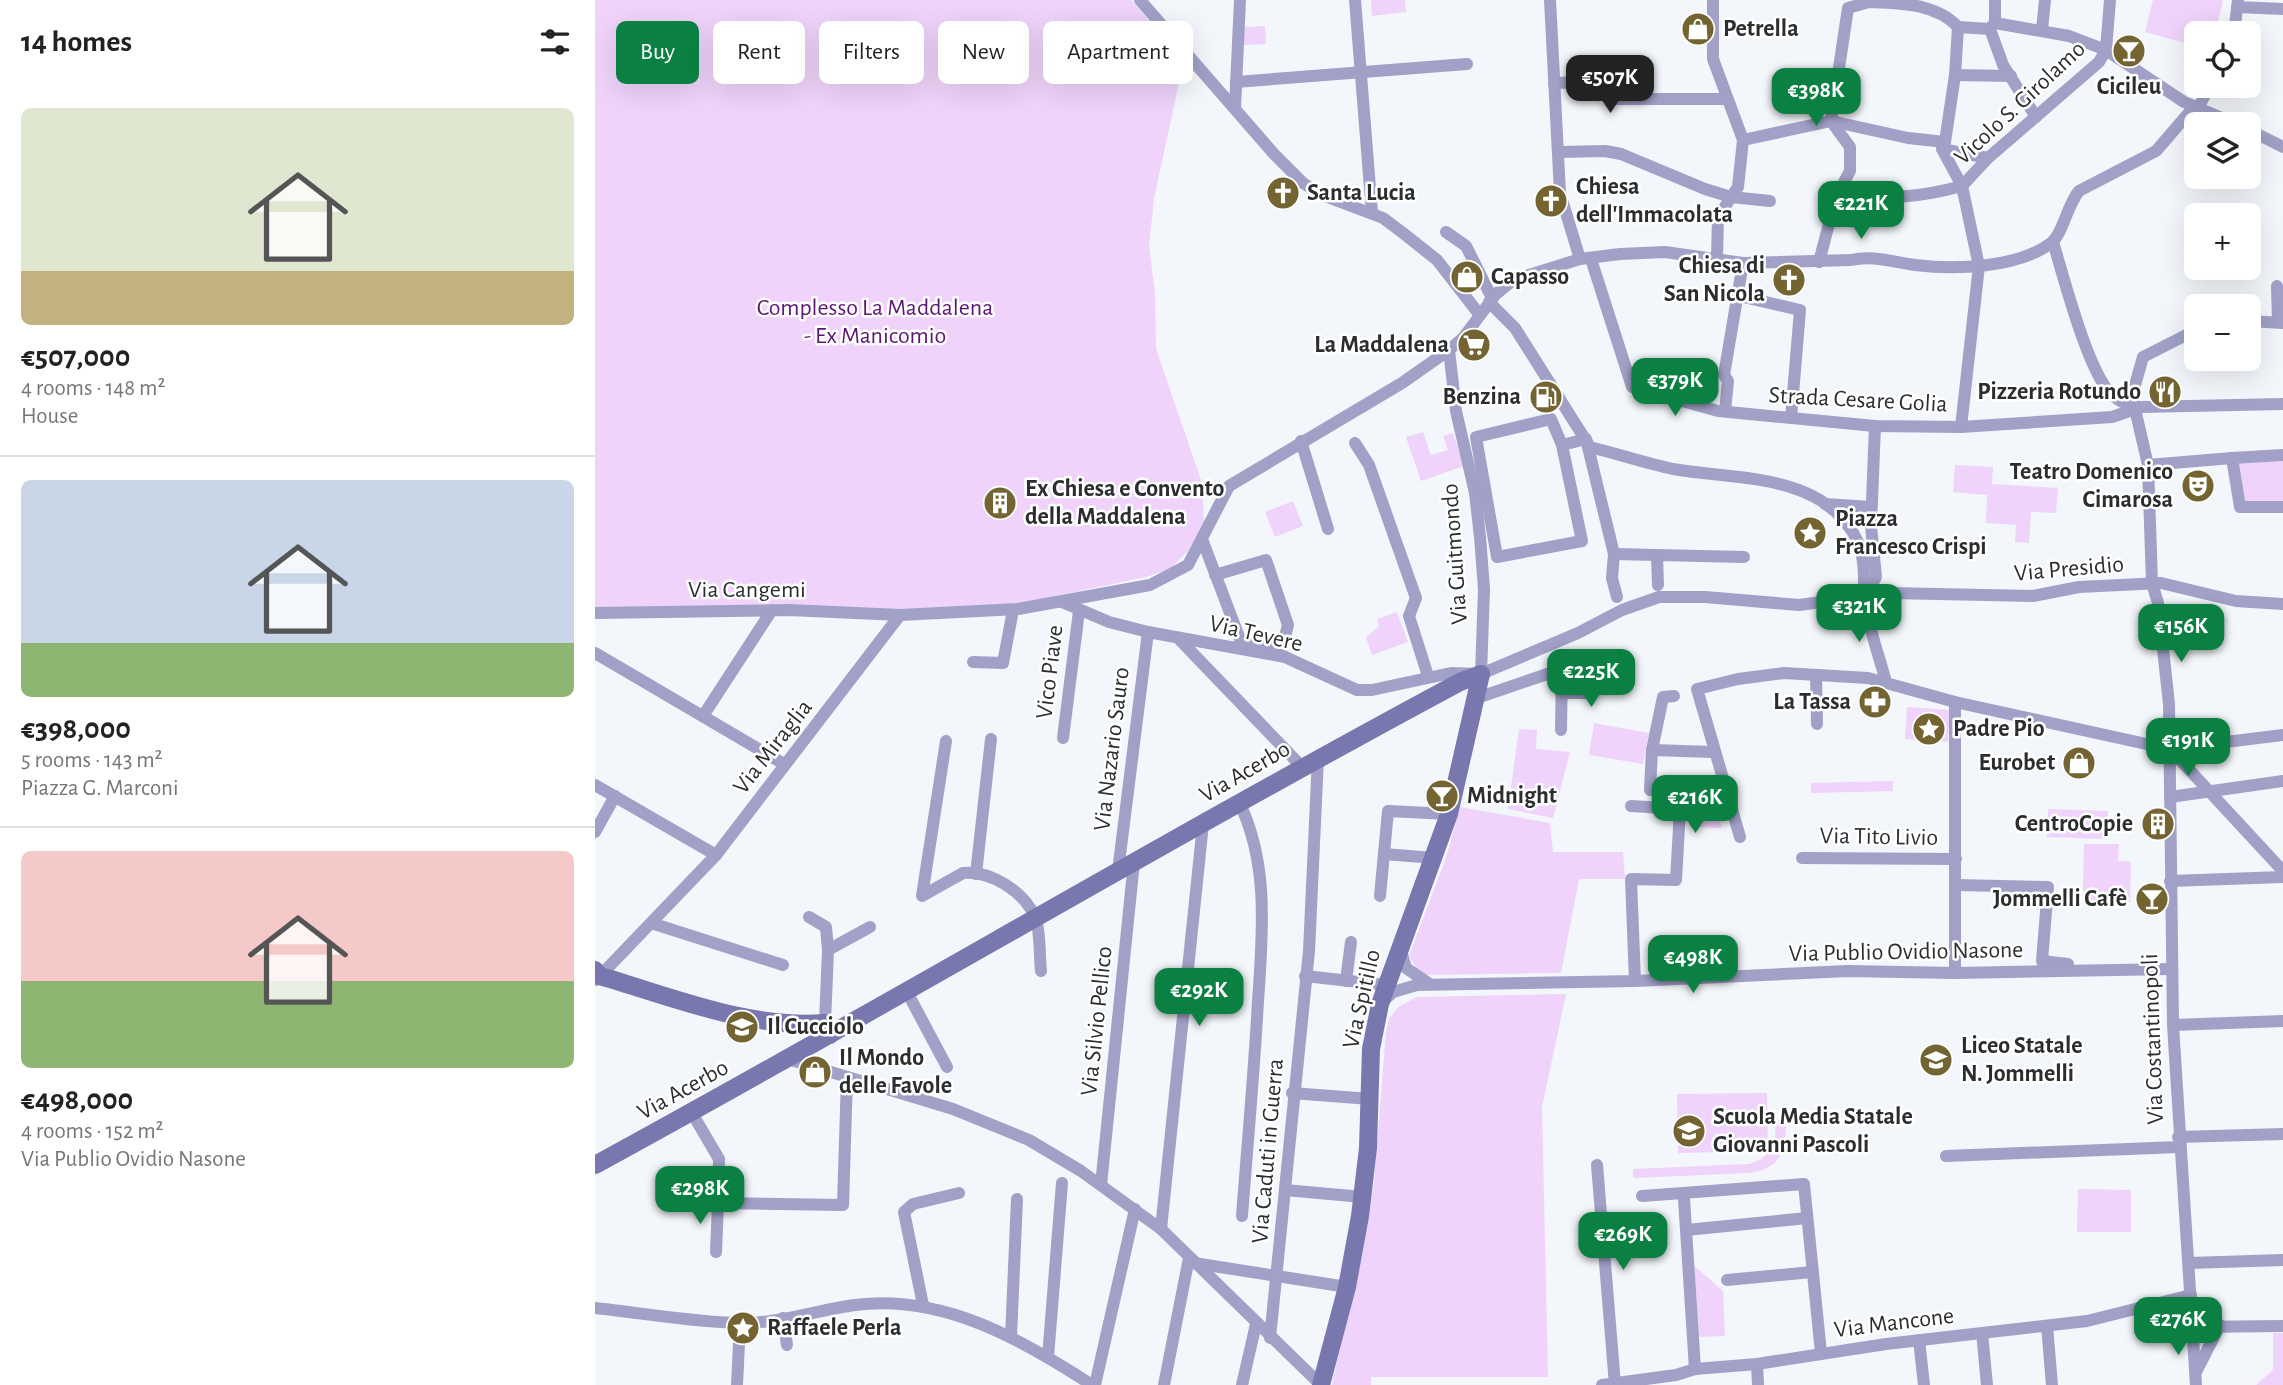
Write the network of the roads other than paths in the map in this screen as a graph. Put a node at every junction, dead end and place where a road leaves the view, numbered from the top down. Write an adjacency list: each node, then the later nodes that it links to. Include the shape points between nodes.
1 (1140, 0): 25 (street)
2 (1240, 0): 21 (street)
3 (1355, 0): 18 (street)
4 (1550, 0): 22 (street)
5 (1713, 0): 24 (street, via 1713,59)
6 (1995, 0): 13 (street)
7 (2045, 0): 15 (street)
8 (2110, 0): 16 (street)
9 (1919, 3): 10 (street); 14 (street)
10 (1847, 4): 29 (street)
11 (2238, 4): 12 (street)
12 (2283, 9)
13 (1993, 26): 14 (street); 15 (street); 20 (street, via 1996,49)
14 (1958, 27): 19 (street)
15 (2042, 30): 16 (street)
16 (2106, 50): 26 (street); 28 (street, Vicolo S. Girolamo, via 2092,71)
17 (1467, 64): 18 (street)
18 (1361, 73): 21 (street); 40 (street)
19 (1955, 75): 20 (street); 32 (street)
20 (2011, 76): 28 (street)
21 (1236, 82): 25 (street)
22 (1555, 83): 24 (street, via 1614,81 1615,99); 34 (street)
23 (2202, 98): 26 (street)
24 (1726, 99): 31 (street)
25 (1235, 108): 40 (street, via 1311,189)
26 (2196, 108): 27 (street); 42 (street, via 2156,151 2079,191)
27 (2206, 112)
28 (2036, 117): 35 (street, Vicolo S. Girolamo)
29 (1831, 121): 31 (street); 32 (street); 37 (street, via 1850,147 1850,171)
30 (2261, 136): 33 (street)
31 (1743, 140): 38 (street, via 1738,187)
32 (1944, 145): 35 (street); 36 (street)
33 (2283, 147)
34 (1559, 152): 38 (street, via 1621,154); 44 (street, via 1560,193)
35 (1988, 158): 36 (street, Vicolo S. Girolamo)
36 (1962, 186): 37 (street, via 1895,198 1871,198); 47 (street)
37 (1842, 189): 45 (street)
38 (1731, 197): 39 (street); 43 (street, via 1718,217)
39 (1770, 201)
40 (1372, 213): 51 (street, via 1437,260)
41 (1446, 232): 50 (street, via 1466,246)
42 (2053, 242): 47 (street, via 2037,251); 57 (street, via 2100,376 2110,393)
43 (1717, 258): 44 (street, via 1665,252); 46 (street)
44 (1585, 259): 50 (street, via 1513,280); 58 (street, Strada Cesare Golia, via 1632,387 1698,408)
45 (1819, 262): 46 (street); 47 (street, via 1866,257 1917,265)
46 (1743, 263): 49 (street)
47 (1979, 266): 61 (street)
48 (2277, 286): 53 (street)
49 (1739, 296): 58 (street, via 1724,375 1728,381); 59 (street, via 1800,310)
50 (1490, 300): 51 (street); 62 (street, via 1515,328)
51 (1479, 314): 55 (street)
52 (2261, 321): 53 (street)
53 (2281, 322)
54 (2184, 336): 57 (street, Via Costantinopoli, via 2143,357 2131,396)
55 (1449, 350): 63 (street); 93 (street, Via Guitmondo, via 1480,537 1484,589)
56 (2283, 404): 57 (street, Strada Cesare Golia)
57 (2134, 408): 61 (street, Strada Cesare Golia, via 2112,417); 68 (street, Via Costantinopoli)
58 (1725, 411): 59 (street, Strada Cesare Golia)
59 (1790, 418): 60 (street, Strada Cesare Golia)
60 (1875, 426): 61 (street, Strada Cesare Golia); 70 (street)
61 (1961, 427)
62 (1585, 439): 65 (street); 69 (street, via 1590,447 1673,469 1781,484); 74 (street)
63 (1301, 441): 72 (street); 73 (street, via 1229,486)
64 (1355, 443): 95 (street, via 1369,465 1416,598 1409,616)
65 (1562, 445): 65 (street, via 1582,541 1497,557 1476,437 1551,419)
66 (2283, 455): 67 (street)
67 (2232, 458): 68 (street); 71 (street, via 2240,507)
68 (2148, 466): 78 (street, Via Costantinopoli)
69 (1825, 504): 70 (street); 81 (street, via 1857,542 1864,564)
70 (1871, 507): 81 (street, via 1876,577)
71 (2283, 507)
72 (1328, 529)
73 (1202, 539): 77 (street); 82 (street, via 1188,565 1157,583)
74 (1614, 554): 75 (street); 80 (street, via 1612,578)
75 (1657, 555): 76 (street); 79 (street)
76 (1744, 557)
77 (1215, 575): 77 (street, via 1241,642 1282,648 1288,625 1266,560)
78 (2152, 583): 81 (street, Via Presidio, via 2079,587 2033,596 1889,593); 83 (street, Via Presidio, via 2236,601); 110 (street, Via Costantinopoli, via 2169,704)
79 (1658, 585)
80 (1617, 597)
81 (1865, 598): 93 (street, Via Presidio, via 1799,605 1659,597); 97 (street)
82 (1062, 602): 85 (street); 86 (street, Via Tevere)
83 (2283, 604)
84 (772, 610): 87 (street, Via Cangemi); 88 (street, Via Cangemi); 103 (street)
85 (1013, 610): 88 (street); 92 (street, via 1003,663)
86 (1079, 611): 89 (street, Via Tevere); 107 (street, Vico Piave)
87 (595, 613)
88 (900, 615): 114 (street, Via Miraglia)
89 (1148, 632): 90 (street, Via Tevere); 134 (street, Via Nazario Sauro)
90 (1179, 639): 95 (street, Via Tevere, via 1285,657 1357,690); 115 (street)
91 (595, 653): 103 (street)
92 (973, 662)
93 (1481, 674): 95 (street, Via Tevere); 100 (street, Via Spitillo); 113 (street, Via Acerbo)
94 (1816, 675): 97 (street); 104 (street); 112 (street, via 1784,673 1697,690)
95 (1428, 676)
96 (1594, 679): 98 (street, via 1586,693)
97 (1886, 682): 102 (street)
98 (1561, 696): 100 (street, via 1562,670); 101 (street); 105 (street)
99 (1674, 696): 111 (street, via 1663,697)
100 (1474, 699): 124 (street, Via Spitillo)
101 (1586, 700)
102 (1955, 702): 110 (street); 132 (street)
103 (703, 716): 114 (street)
104 (1817, 724)
105 (1561, 730)
106 (2283, 735): 110 (street)
107 (1063, 738)
108 (991, 739): 136 (street)
109 (946, 741): 136 (street, via 922,896 963,873)
110 (2169, 749): 119 (street); 121 (street, Via Costantinopoli)
111 (1652, 750): 112 (street); 118 (street)
112 (1713, 752): 127 (street)
113 (1318, 758): 115 (street, Via Acerbo); 154 (street, Via Caduti in Guerra)
114 (784, 764): 128 (street, Via Miraglia)
115 (1302, 767): 122 (street, Via Acerbo)
116 (2283, 781): 119 (street)
117 (595, 785): 120 (street)
118 (1650, 790)
119 (2210, 792): 121 (street); 135 (street)
120 (615, 796): 126 (street); 128 (street)
121 (2170, 797): 138 (street, Via Costantinopoli)
122 (1239, 802): 125 (street, Via Acerbo); 185 (street, via 1254,843 1262,906 1255,1069)
123 (1631, 806): 156 (street, via 1680,809 1677,880 1631,879)
124 (1449, 814): 129 (street, via 1388,811); 130 (street, Via Spitillo)
125 (1203, 824): 133 (street, Via Acerbo); 187 (street)
126 (595, 832)
127 (1740, 837)
128 (716, 855): 143 (street, Via Miraglia)
129 (1384, 855): 130 (street); 140 (street)
130 (1434, 858): 146 (street, Via Spitillo)
131 (1802, 858): 132 (street, Via Tito Livio)
132 (1956, 859): 139 (street)
133 (1134, 862): 134 (street, Via Acerbo); 176 (street, Via Silvio Pellico)
134 (1118, 871): 142 (street, Via Acerbo)
135 (2283, 871)
136 (976, 874): 142 (street, via 1006,884 1024,899)
137 (2283, 877): 138 (street)
138 (2170, 881): 150 (street, Via Costantinopoli)
139 (1957, 885): 148 (street, via 2048,887 2042,961); 152 (street)
140 (1380, 896)
141 (809, 917): 147 (street, via 826,928)
142 (1036, 918): 151 (street); 159 (street, Via Acerbo)
143 (651, 923): 149 (street); 153 (street, Via Miraglia)
144 (870, 927): 147 (street)
145 (1351, 942): 155 (street)
146 (1399, 946): 157 (street, Via Spitillo); 158 (street, via 1406,968)
147 (828, 950): 163 (street)
148 (2068, 964)
149 (783, 965)
150 (2171, 969): 152 (street, Via Publio Ovidio Nasone); 162 (street, Via Costantinopoli)
151 (1041, 971)
152 (1955, 973): 156 (street, Via Publio Ovidio Nasone, via 1848,971)
153 (597, 976): 163 (street, via 748,1018)
154 (1305, 976): 155 (street); 167 (street, Via Caduti in Guerra)
155 (1346, 981): 157 (street)
156 (1635, 981): 158 (street, Via Publio Ovidio Nasone)
157 (1387, 985): 160 (street, Via Spitillo)
158 (1432, 985): 160 (street, Via Publio Ovidio Nasone, via 1403,988)
159 (907, 992): 163 (street, Via Acerbo); 165 (street)
160 (1380, 1004): 168 (street, Via Spitillo, via 1371,1049)
161 (2283, 1021): 162 (street)
162 (2173, 1025): 171 (street, Via Costantinopoli)
163 (827, 1029): 164 (street, Via Acerbo)
164 (789, 1059): 166 (street); 169 (street, Via Acerbo)
165 (947, 1067)
166 (847, 1077): 176 (street, via 953,1109 1029,1140); 183 (street, via 843,1205)
167 (1292, 1093): 168 (street); 177 (street, Via Caduti in Guerra)
168 (1370, 1098): 180 (street, Via Spitillo)
169 (692, 1113): 173 (street, Via Acerbo); 183 (street, via 719,1159)
170 (2283, 1134): 171 (street)
171 (2178, 1142): 172 (street); 192 (street, Via Costantinopoli)
172 (1946, 1156)
173 (595, 1165)
174 (1597, 1165): 217 (street)
175 (1062, 1183): 213 (street)
176 (1101, 1185): 184 (street)
177 (1285, 1190): 180 (street); 194 (street, Via Caduti in Guerra)
178 (960, 1193): 198 (street, via 913,1204 904,1212)
179 (1642, 1196): 186 (street, via 1804,1184)
180 (1363, 1197): 196 (street, Via Spitillo)
181 (1017, 1199): 208 (street)
182 (1684, 1199): 188 (street)
183 (718, 1203): 189 (street)
184 (1135, 1209): 187 (street); 219 (street)
185 (1242, 1216)
186 (1807, 1218): 188 (street); 193 (street)
187 (1161, 1229): 190 (street)
188 (1686, 1230): 215 (street)
189 (716, 1252)
190 (1191, 1260): 194 (street); 202 (street); 220 (street)
191 (2283, 1260): 192 (street)
192 (2189, 1263): 197 (street, Via Costantinopoli)
193 (1812, 1272): 195 (street); 212 (street)
194 (1278, 1275): 196 (street); 209 (street, Via Caduti in Guerra)
195 (1727, 1280)
196 (1347, 1287): 222 (street, Via Spitillo)
197 (2191, 1295): 204 (street, Via Mancone, via 2087,1321); 206 (street, Via Costantinopoli)
198 (923, 1305): 200 (street, via 855,1305); 208 (street)
199 (595, 1308): 201 (street)
200 (783, 1318): 201 (street); 211 (street)
201 (740, 1323): 218 (street)
202 (1256, 1324): 209 (street); 221 (street)
203 (2220, 1325): 205 (street); 206 (street); 216 (street)
204 (2047, 1326): 207 (street, Via Mancone); 226 (street)
205 (2283, 1326)
206 (2192, 1327): 216 (street, Via Costantinopoli)
207 (1982, 1333): 210 (street, Via Mancone); 225 (street)
208 (1011, 1338): 213 (street)
209 (1270, 1338): 222 (street)
210 (1919, 1340): 212 (street, Via Mancone); 224 (street)
211 (787, 1345)
212 (1821, 1353): 214 (street, Via Mancone)
213 (1048, 1357): 219 (street)
214 (1757, 1364): 215 (street, Via Mancone); 223 (street)
215 (1695, 1368): 217 (street, Via Mancone)
216 (2195, 1379)
217 (1610, 1384)
218 (737, 1385)
219 (1094, 1385)
220 (1164, 1385)
221 (1242, 1385)
222 (1321, 1385)
223 (1758, 1385)
224 (1924, 1385)
225 (1987, 1385)
226 (2052, 1385)

